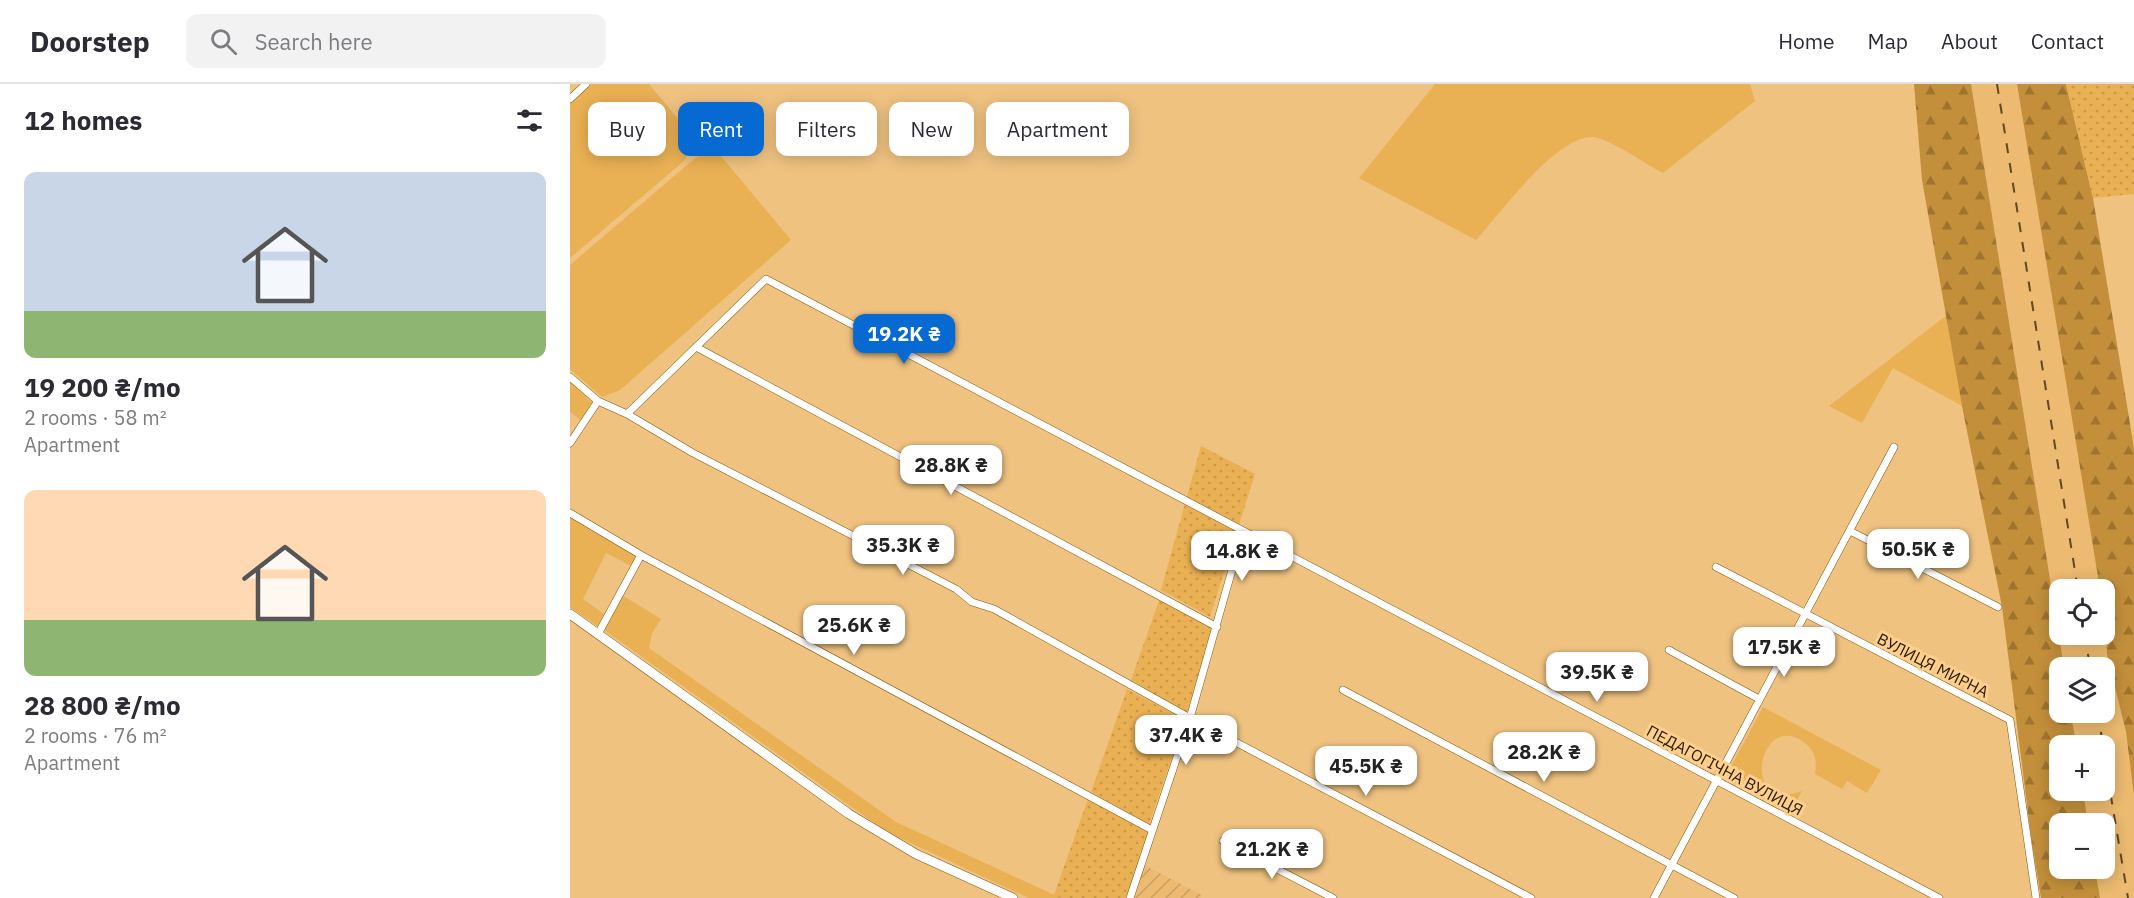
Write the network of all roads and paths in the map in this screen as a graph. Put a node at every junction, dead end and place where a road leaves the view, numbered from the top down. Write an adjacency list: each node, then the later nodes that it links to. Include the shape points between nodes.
1 (586, 84): 2 (street)
2 (570, 99)
3 (696, 347): 6 (street); 10 (street, ПЕДАГОГІЧНА ВУЛИЦЯ, via 766,279); 17 (street)
4 (570, 377): 5 (street)
5 (598, 401): 6 (street); 7 (street)
6 (627, 414): 22 (street)
7 (570, 443)
8 (1894, 447): 11 (street)
9 (570, 513): 12 (street)
10 (1243, 531): 17 (street); 23 (street, ПЕДАГОГІЧНА ВУЛИЦЯ)
11 (1850, 531): 14 (street); 15 (street)
12 (641, 555): 18 (street); 24 (street)
13 (1716, 567): 15 (street, ВУЛИЦЯ МИРНА)
14 (1998, 607)
15 (1805, 614): 21 (street); 34 (street, ВУЛИЦЯ МИРНА, via 2010,720)
16 (573, 616): 18 (street)
17 (1217, 627): 22 (street)
18 (598, 634): 27 (street, via 885,837)
19 (1669, 650): 21 (street)
20 (1343, 690): 26 (street)
21 (1759, 699): 23 (street)
22 (1190, 718): 24 (street); 30 (street)
23 (1715, 780): 26 (street); 33 (street, ПЕДАГОГІЧНА ВУЛИЦЯ)
24 (1152, 830): 28 (street)
25 (1223, 841): 29 (street)
26 (1671, 865): 31 (street); 32 (street)
27 (1013, 898)
28 (1130, 898)
29 (1333, 898)
30 (1531, 898)
31 (1654, 898)
32 (1734, 898)
33 (1939, 898)
34 (2036, 898)

